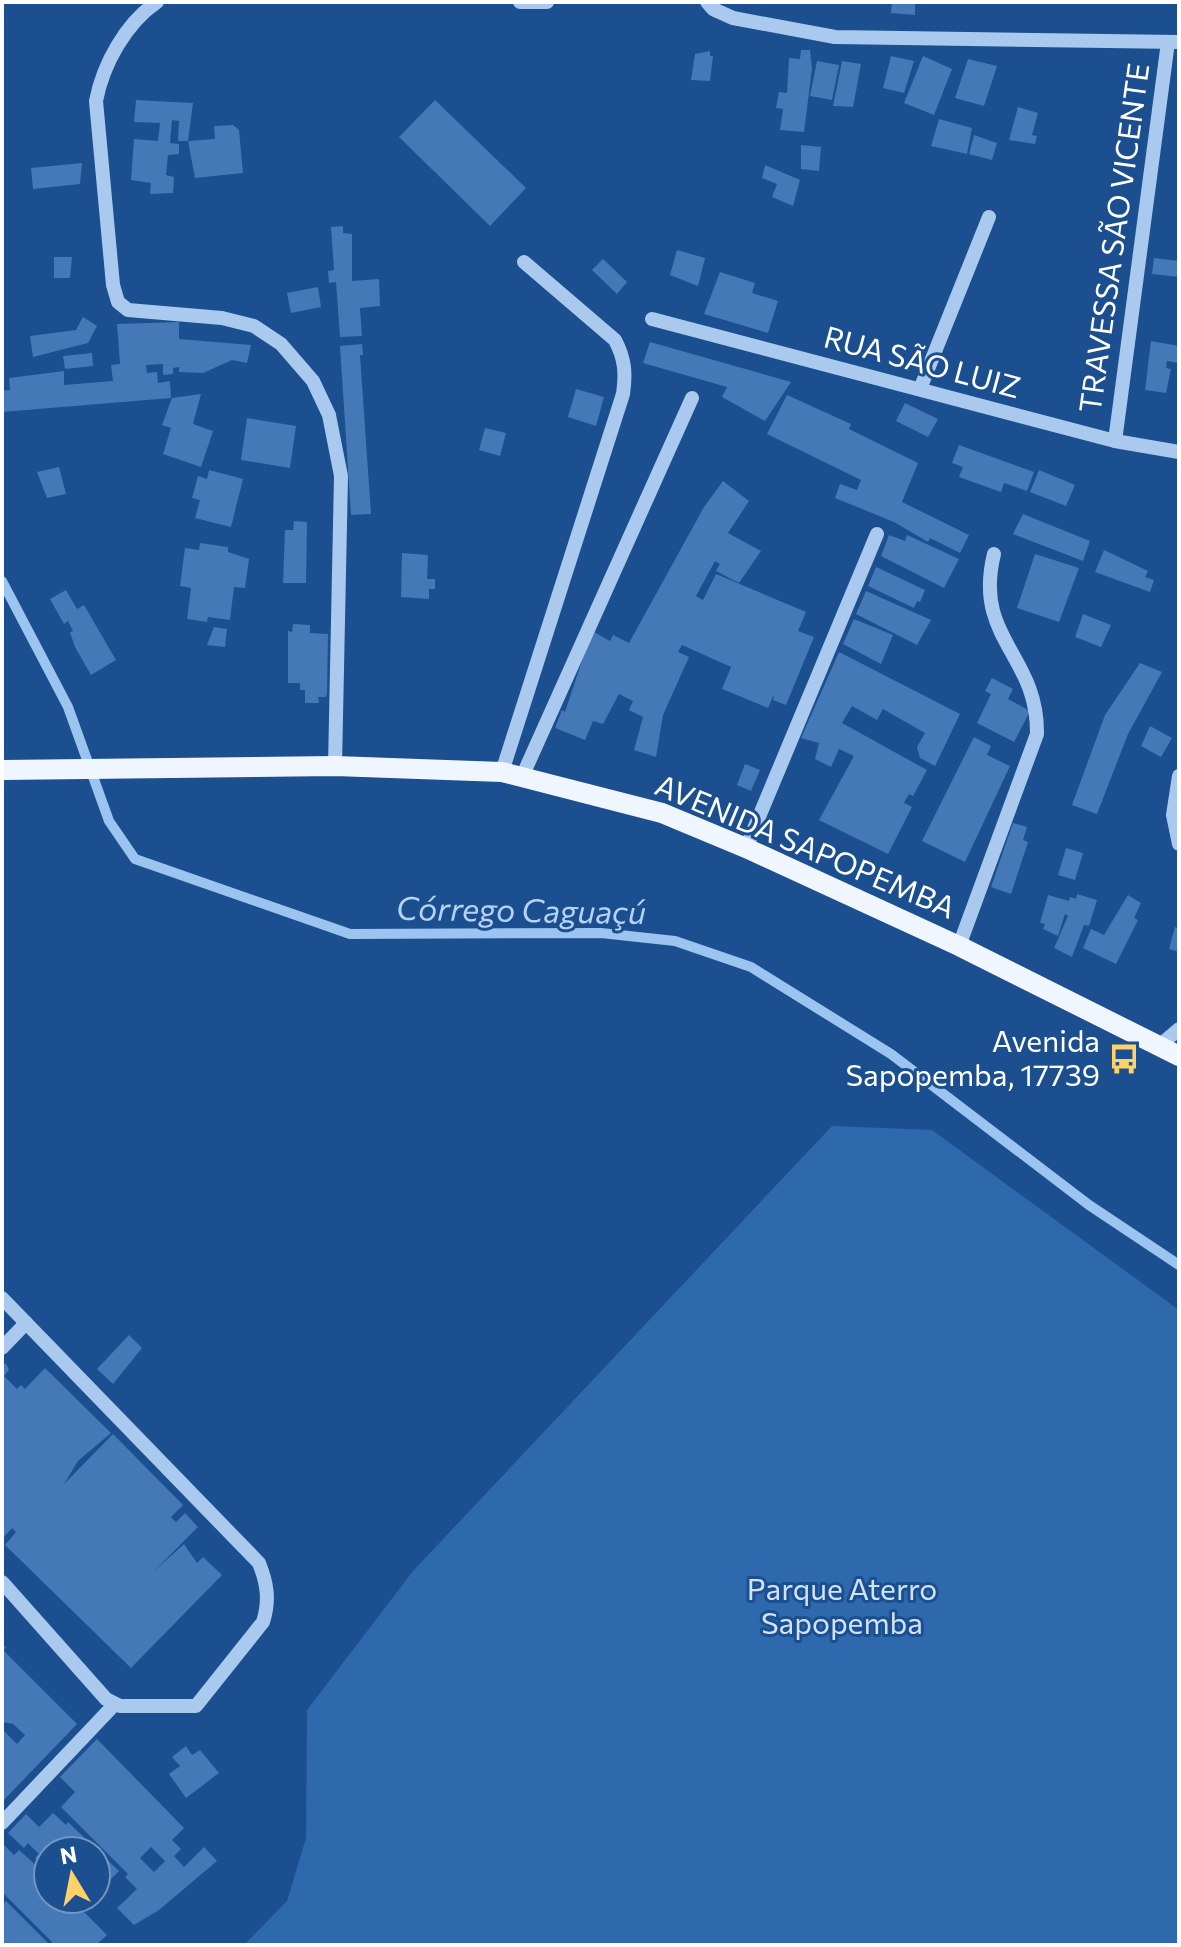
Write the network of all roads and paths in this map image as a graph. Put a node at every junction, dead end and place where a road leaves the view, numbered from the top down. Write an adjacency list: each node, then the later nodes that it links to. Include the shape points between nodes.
1 (157, 2): 15 (street, via 142,13 110,59 96,101 113,285 118,302 128,310 254,326 281,344 313,381 329,415 341,476)
2 (520, 2): 3 (street)
3 (547, 2)
4 (707, 2): 5 (street, via 733,18 835,37)
5 (1173, 42): 11 (street, TRAVESSA SÃO VICENTE)
6 (989, 217): 9 (street)
7 (524, 262): 17 (street, via 615,340 626,373)
8 (652, 319): 9 (street, RUA SÃO LUIZ)
9 (920, 389): 11 (street, RUA SÃO LUIZ)
10 (692, 398): 17 (street)
11 (1115, 441): 12 (street, RUA SÃO LUIZ)
12 (1179, 452)
13 (877, 534): 20 (street)
14 (994, 554): 21 (street, via 988,599 994,622 1030,683 1037,734)
15 (335, 766): 16 (main road, AVENIDA SAPOPEMBA); 17 (main road, AVENIDA SAPOPEMBA)
16 (2, 770)
17 (512, 774): 20 (main road, AVENIDA SAPOPEMBA, via 662,813)
18 (1179, 776): 19 (street, via 1173,815)
19 (1179, 844)
20 (746, 848): 21 (main road, AVENIDA SAPOPEMBA)
21 (959, 946): 23 (main road, AVENIDA SAPOPEMBA)
22 (1179, 1029): 23 (street)
23 (1159, 1046): 24 (main road, AVENIDA SAPOPEMBA)
24 (1179, 1056)
25 (2, 1298): 26 (street)
26 (26, 1323): 27 (street); 29 (street, via 259,1563 268,1594 263,1622 196,1706)
27 (2, 1348)
28 (2, 1582): 29 (street)
29 (114, 1705): 30 (street)
30 (2, 1823)

